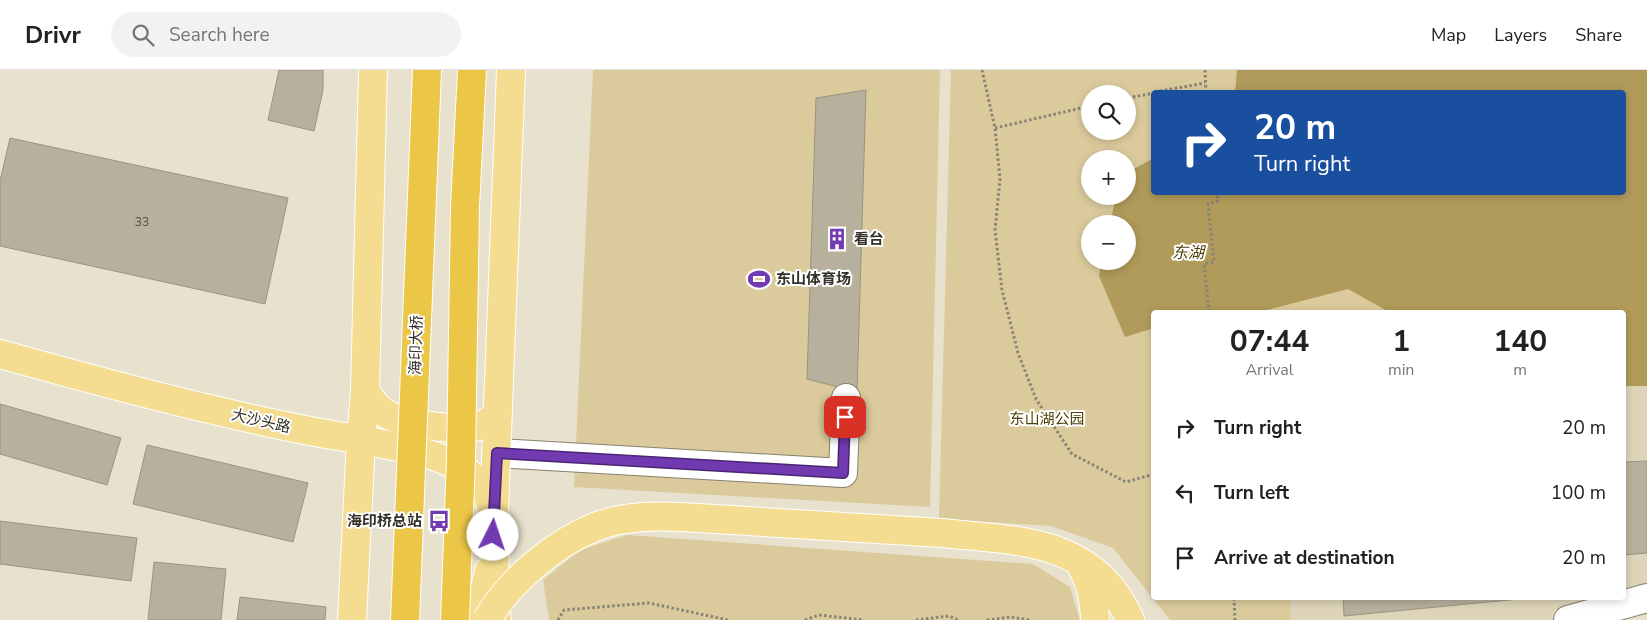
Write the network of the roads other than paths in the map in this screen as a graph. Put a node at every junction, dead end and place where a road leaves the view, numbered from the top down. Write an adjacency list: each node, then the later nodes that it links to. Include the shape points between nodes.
1 (373, 70): 6 (main road)
2 (427, 70): 16 (highway, 海印大桥, bridge)
3 (472, 70): 18 (highway, bridge, via 465,206)
4 (511, 70): 8 (main road)
5 (0, 354): 9 (main road, 大沙头路, via 117,387 292,428)
6 (365, 391): 8 (main road, via 382,411 398,420 425,425 481,426); 9 (main road)
7 (846, 398): 10 (lane, via 843,473)
8 (498, 415): 10 (main road)
9 (361, 439): 11 (main road, 大沙头路, via 432,456); 15 (main road)
10 (497, 453): 12 (main road)
11 (466, 472): 12 (main road, 大沙头路, via 481,484 490,501); 17 (lane, via 465,576 462,597)
12 (494, 520): 19 (main road, via 485,588); 21 (main road)
13 (1077, 558): 20 (main road, bridge, via 1032,543 942,533 656,516 596,526 564,543 517,581); 22 (main road, via 1094,597); 23 (main road, via 1100,575 1123,603)
14 (1647, 598): 24 (lane)
15 (352, 620)
16 (405, 620)
17 (450, 620)
18 (456, 620)
19 (469, 620)
20 (487, 620)
21 (497, 620)
22 (1095, 620)
23 (1130, 620)
24 (1568, 620)

